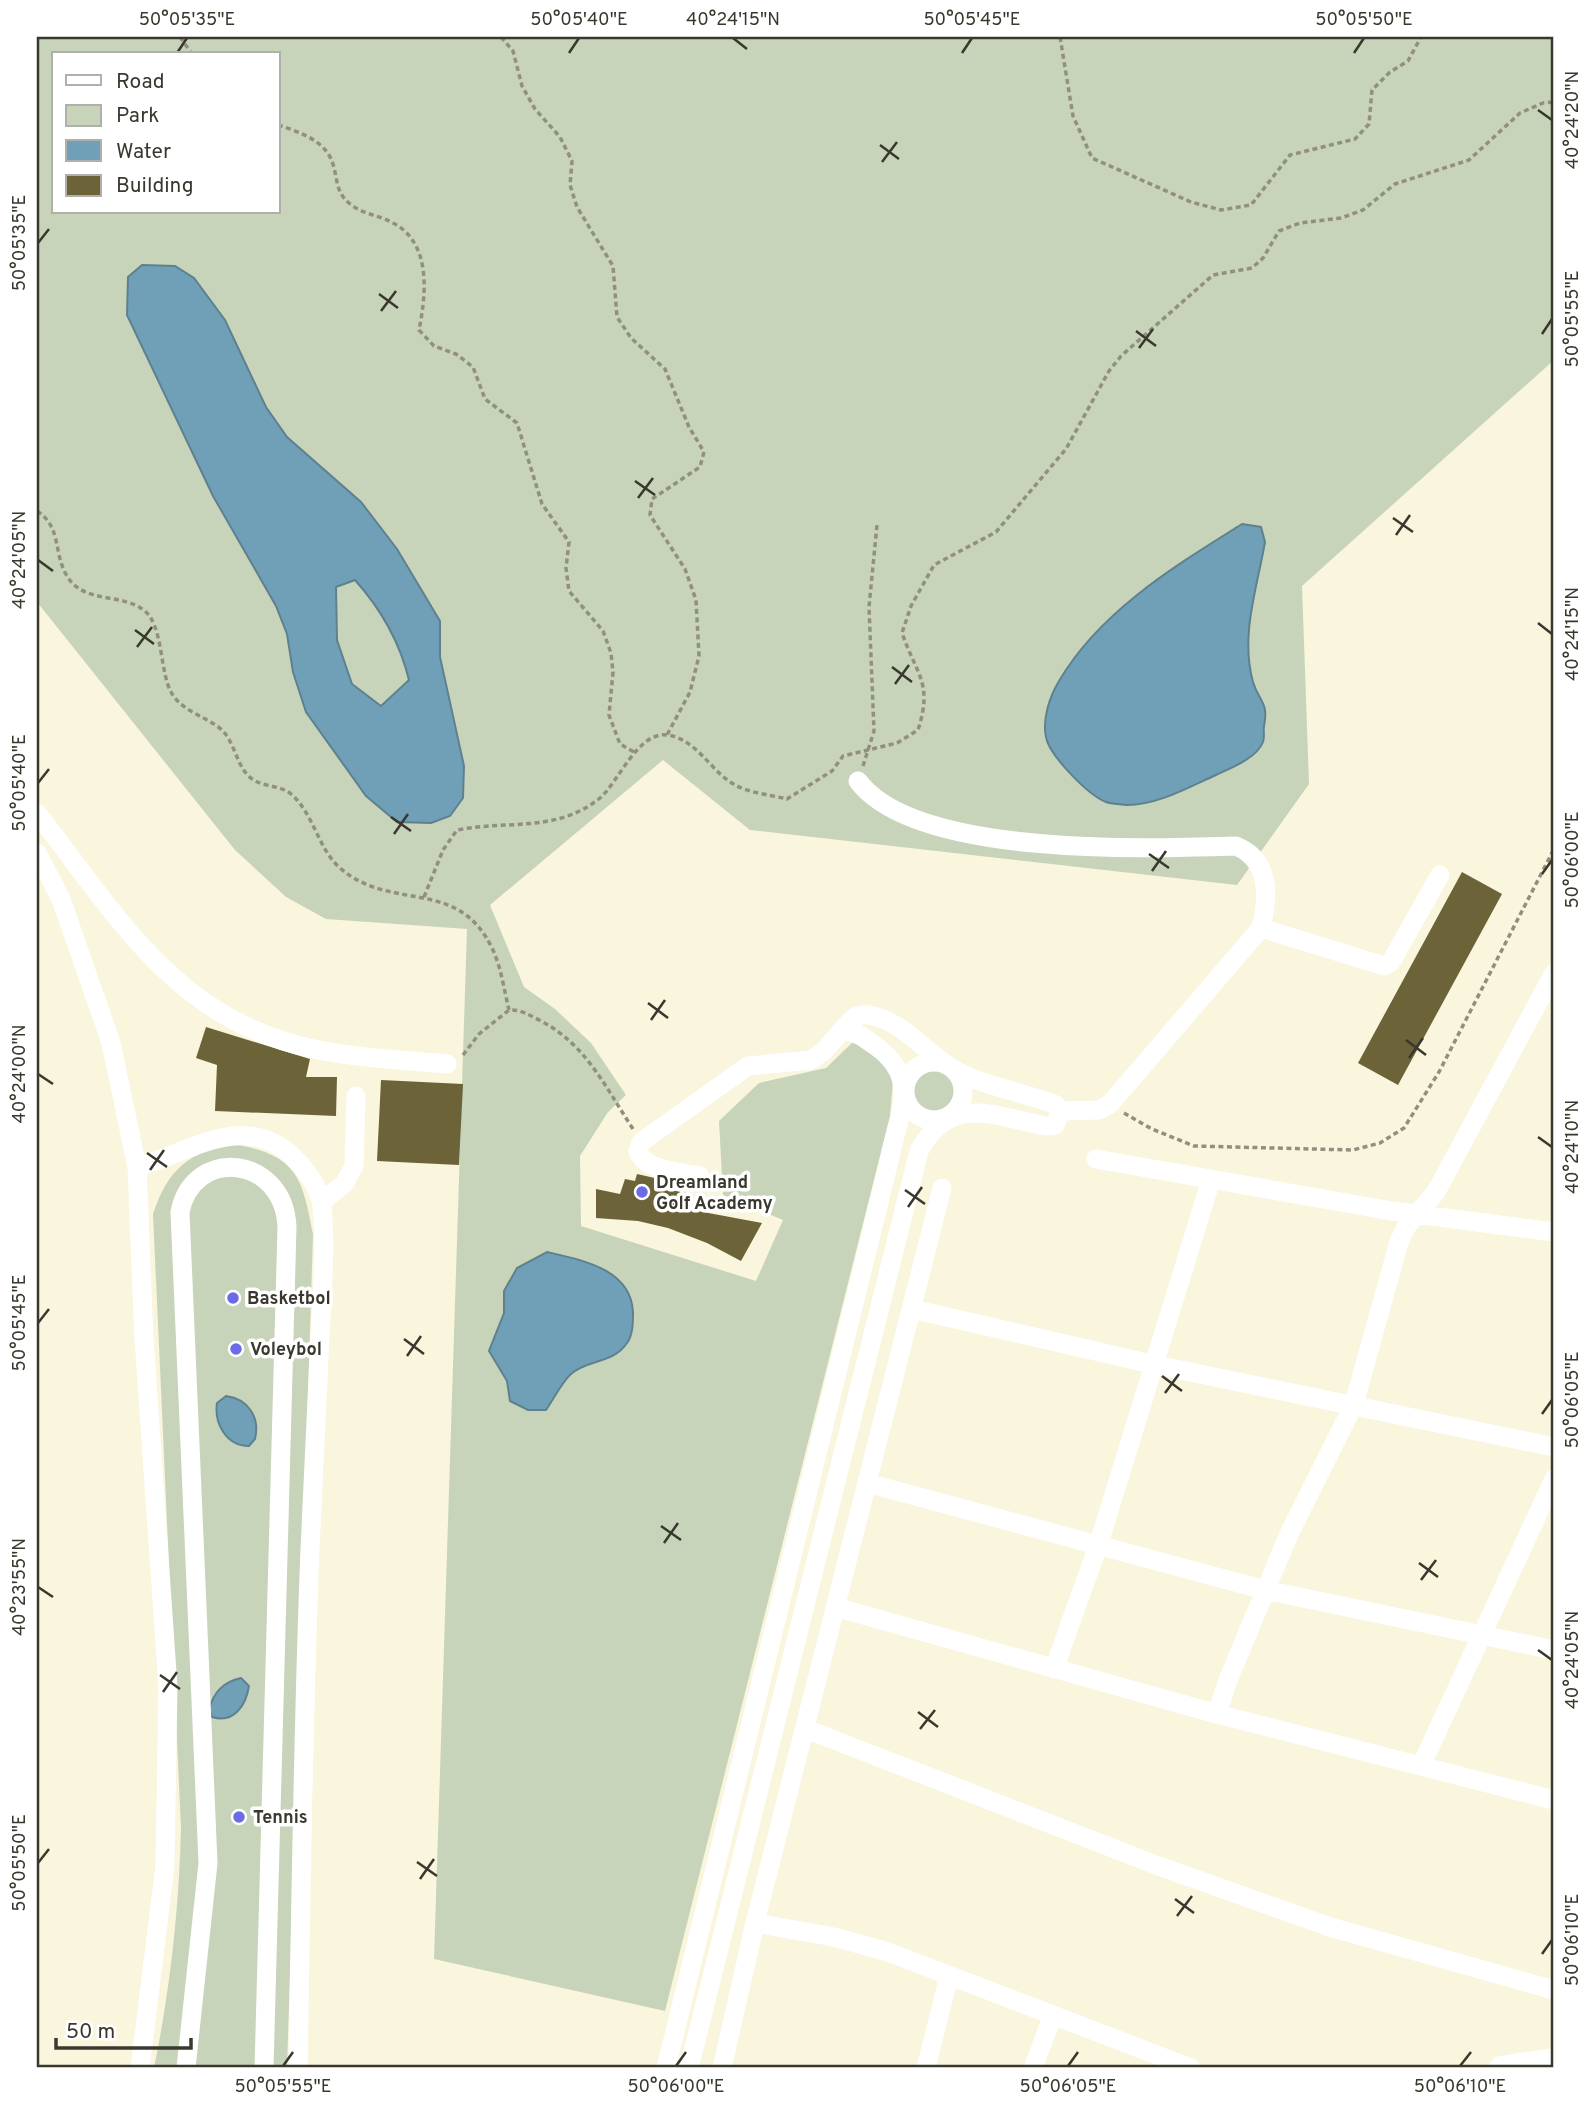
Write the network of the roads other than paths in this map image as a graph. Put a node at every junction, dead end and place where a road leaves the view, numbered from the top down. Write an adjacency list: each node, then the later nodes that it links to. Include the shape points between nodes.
1 (858, 780): 5 (street, via 867,793 896,812 951,831 1090,848 1236,846 1251,852 1264,869)
2 (37, 813): 8 (street, via 144,951 205,1004 260,1034 308,1048)
3 (37, 853): 15 (street, via 61,899 111,1042)
4 (1440, 875): 5 (street, via 1391,962 1384,966)
5 (1261, 928): 12 (street, via 1109,1105 1099,1110)
6 (1554, 973): 20 (street, via 1436,1192)
7 (842, 1030): 9 (street, via 859,1015 880,1018); 10 (street, via 864,1037 894,1059); 16 (street, via 811,1060 748,1066 642,1142 640,1158 649,1164)
8 (453, 1062)
9 (950, 1067): 10 (street, via 922,1064); 12 (street, via 1042,1099); 13 (street, via 962,1083 963,1093)
10 (905, 1086): 13 (street, via 904,1096 913,1113 930,1120); 48 (street)
11 (356, 1096): 19 (street, via 354,1166 344,1184)
12 (1061, 1111): 13 (street, via 1055,1125 1046,1126 977,1113)
13 (948, 1117): 49 (street, via 927,1138 915,1164)
14 (1096, 1159): 17 (street)
15 (137, 1167): 19 (street, via 193,1144 241,1136 269,1142 289,1153 310,1176); 44 (street, via 168,1687 165,1866)
16 (700, 1176)
17 (1211, 1180): 20 (street); 23 (street)
18 (942, 1188): 22 (street)
19 (321, 1202): 47 (street, via 324,1263 310,1550)
20 (1419, 1215): 21 (street); 24 (street, via 1399,1242)
21 (1554, 1232)
22 (912, 1309): 23 (street); 27 (street)
23 (1156, 1365): 24 (street); 28 (street)
24 (1354, 1404): 25 (street); 29 (street)
25 (1554, 1447)
26 (1554, 1479): 31 (street)
27 (867, 1483): 28 (street); 30 (street)
28 (1098, 1546): 29 (street); 33 (street)
29 (1265, 1590): 31 (street); 34 (street)
30 (835, 1607): 33 (street); 35 (street)
31 (1482, 1635): 32 (street); 36 (street)
32 (1554, 1650)
33 (1054, 1669): 34 (street)
34 (1217, 1714): 36 (street)
35 (806, 1729): 38 (street); 40 (street, via 1156,1866 1330,1927)
36 (1422, 1764): 37 (street)
37 (1552, 1794)
38 (755, 1923): 39 (street, via 861,1943); 50 (street)
39 (949, 1976): 41 (street); 51 (street)
40 (1554, 1990)
41 (1053, 2015): 52 (street); 53 (street)
42 (1554, 2060): 43 (main road)
43 (1511, 2067)
44 (140, 2068)
45 (186, 2068): 46 (street, via 208,1863 180,1212 183,1199 202,1176 233,1166 275,1186 287,1210)
46 (264, 2068)
47 (298, 2068)
48 (666, 2068)
49 (689, 2068)
50 (722, 2068)
51 (926, 2068)
52 (1033, 2068)
53 (1191, 2068)

